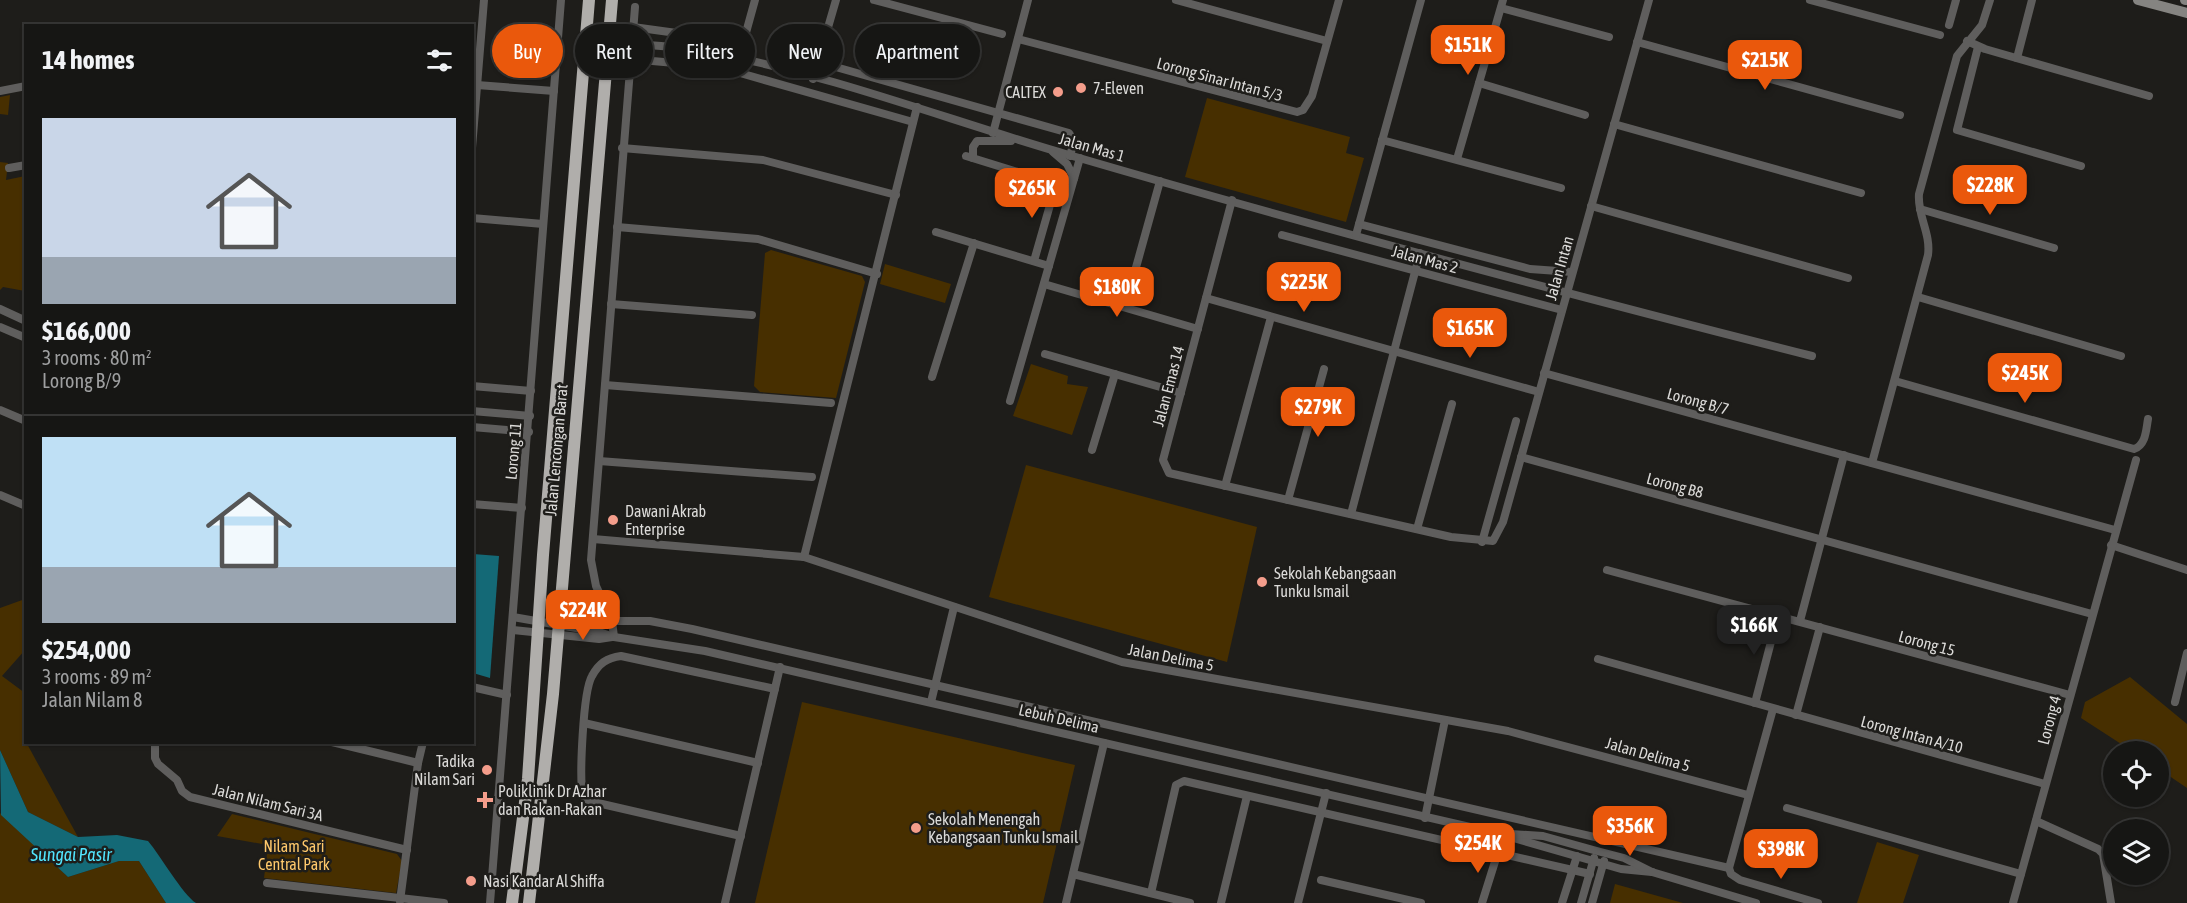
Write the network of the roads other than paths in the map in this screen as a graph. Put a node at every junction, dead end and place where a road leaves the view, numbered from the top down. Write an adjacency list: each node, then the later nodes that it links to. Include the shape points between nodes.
1 (484, 0): 28 (street)
2 (561, 0): 47 (street, Lorong 11)
3 (589, 0): 158 (highway, Jalan Lencongan Barat)
4 (612, 0): 22 (highway, Jalan Lencongan Barat)
5 (755, 0): 24 (street)
6 (836, 0): 25 (street)
7 (874, 0): 29 (street)
8 (1028, 0): 32 (street)
9 (1176, 0): 33 (street)
10 (1339, 0): 33 (street, Lorong Sinar Intan 5/3)
11 (1420, 0): 57 (street)
12 (1649, 0): 35 (street, Jalan Intan)
13 (1810, 0): 30 (street)
14 (1956, 0): 26 (street)
15 (1990, 0): 34 (street, via 1984,21)
16 (2032, 0): 37 (street)
17 (2138, 0): 21 (main road)
18 (2168, 0): 21 (main road)
19 (1502, 4): 31 (street); 43 (street)
20 (635, 7): 23 (street)
21 (2186, 13)
22 (610, 24)
23 (633, 24)
24 (748, 24)
25 (829, 24)
26 (1949, 25)
27 (474, 26): 28 (street)
28 (482, 27): 44 (street)
29 (1002, 34)
30 (1940, 35)
31 (1609, 37)
32 (1018, 39): 33 (street, Lorong Sinar Intan 5/3, via 1297,112 1304,110 1312,96); 50 (street)
33 (1327, 41)
34 (1967, 41): 36 (street); 75 (street, via 1954,64 1919,194)
35 (1637, 42): 52 (street); 55 (street, Jalan Intan)
36 (1978, 47): 37 (street); 65 (street, via 1957,130)
37 (2017, 58): 48 (street)
38 (653, 61): 53 (street, via 740,73)
39 (843, 69): 50 (street)
40 (605, 78): 162 (highway, Jalan Lencongan Barat)
41 (628, 78): 59 (street)
42 (813, 78): 49 (street, Jalan Mas 1)
43 (1479, 83): 51 (street); 63 (street)
44 (477, 85): 47 (street); 54 (street)
45 (24, 86): 46 (street)
46 (0, 91)
47 (554, 91): 77 (street, Lorong 11)
48 (2149, 96)
49 (917, 106): 53 (street); 56 (street, Jalan Mas 1)
50 (999, 111): 56 (street); 61 (street, via 1069,133 1074,141)
51 (1585, 115)
52 (1900, 115)
53 (914, 122): 72 (street)
54 (474, 123)
55 (1614, 124): 71 (street); 74 (street, Jalan Intan)
56 (993, 133): 58 (street, Jalan Mas 1)
57 (1382, 140): 63 (street); 78 (street)
58 (1021, 141): 60 (street, Jalan Mas 1); 69 (street, via 977,141 969,157)
59 (622, 148): 72 (street, via 763,160); 79 (street)
60 (1049, 150): 61 (street, Jalan Mas 1); 67 (street, via 1067,164)
61 (1070, 156): 62 (street, Jalan Mas 1)
62 (1080, 158): 67 (street); 68 (street, Jalan Mas 1)
63 (1457, 159): 70 (street)
64 (24, 165): 66 (street)
65 (2081, 166)
66 (9, 168)
67 (1074, 178): 69 (street); 87 (street)
68 (1160, 180): 73 (street, Jalan Mas 1); 97 (street)
69 (1056, 184): 86 (street)
70 (1561, 188)
71 (1861, 193)
72 (896, 195): 90 (street)
73 (1232, 200): 82 (street, Jalan Mas 1); 95 (street, Jalan Emas 14)
74 (1591, 206): 89 (street, Jalan Intan); 91 (street)
75 (1920, 209): 84 (street); 94 (street, via 1929,245)
76 (474, 218): 77 (street)
77 (543, 224): 117 (street, Lorong 11)
78 (1359, 224): 82 (street); 89 (street, via 1530,270)
79 (617, 227): 90 (street, via 758,239); 96 (street)
80 (936, 232): 83 (street)
81 (1281, 235): 88 (street, Jalan Mas 2)
82 (1356, 235): 85 (street, Jalan Mas 1)
83 (974, 243): 86 (street); 113 (street)
84 (2054, 248)
85 (1420, 252): 88 (street); 93 (street, Jalan Mas 1)
86 (1034, 261): 87 (street)
87 (1049, 266): 92 (street)
88 (1416, 270): 99 (street, Jalan Mas 2); 106 (street)
89 (1572, 272): 93 (street, Jalan Intan)
90 (877, 274): 151 (street)
91 (1848, 278)
92 (1044, 284): 97 (street); 120 (street)
93 (1566, 293): 99 (street, Jalan Intan); 108 (street, Jalan Mas 1)
94 (1918, 297): 109 (street); 114 (street)
95 (1206, 298): 101 (street); 104 (street, Jalan Emas 14)
96 (611, 304): 100 (street); 115 (street)
97 (1125, 307): 104 (street)
98 (0, 309): 102 (street)
99 (1562, 310): 111 (street, Jalan Intan)
100 (752, 315)
101 (1271, 317): 106 (street); 138 (street)
102 (24, 320)
103 (0, 327): 105 (street)
104 (1198, 329): 119 (street, Jalan Emas 14)
105 (24, 337)
106 (1394, 351): 118 (street); 144 (street)
107 (1045, 354): 112 (street)
108 (1812, 356)
109 (2121, 356)
110 (1324, 369): 140 (street)
111 (1544, 373): 118 (street, Jalan Intan); 132 (street, Lorong B/7)
112 (1115, 374): 119 (street); 131 (street)
113 (932, 377)
114 (1895, 381): 126 (street, via 2134,449 2145,439); 136 (street)
115 (605, 385): 121 (street); 135 (street)
116 (474, 386): 117 (street)
117 (531, 391): 125 (street, Lorong 11)
118 (1539, 392): 133 (street, Jalan Intan)
119 (1181, 393): 138 (street, Jalan Emas 14, via 1163,460 1169,473)
120 (1010, 401)
121 (831, 403)
122 (1452, 404): 145 (street)
123 (0, 410): 127 (street)
124 (474, 411): 125 (street)
125 (530, 416): 130 (street, Lorong 11)
126 (2148, 419)
127 (24, 421)
128 (1516, 421): 149 (street)
129 (474, 427): 130 (street)
130 (529, 432): 143 (street, Lorong 11)
131 (1092, 450)
132 (1844, 455): 136 (street); 148 (street)
133 (1521, 456): 148 (street, Lorong B8); 149 (street, Jalan Intan, via 1503,522 1493,542)
134 (2136, 460): 146 (street, Lorong 4)
135 (599, 461): 137 (street); 147 (street)
136 (1872, 463): 146 (street)
137 (812, 477)
138 (1225, 486): 140 (street)
139 (0, 495): 142 (street)
140 (1287, 500): 144 (street)
141 (474, 504): 143 (street)
142 (24, 505)
143 (522, 508): 157 (street, Lorong 11)
144 (1351, 514): 145 (street)
145 (1417, 529): 149 (street)
146 (2115, 530): 150 (street, Lorong 4)
147 (593, 539): 151 (street, Jalan Delima 5); 159 (street, via 591,560 596,586)
148 (1822, 539): 155 (street, Lorong B8); 160 (street)
149 (1482, 542)
150 (2111, 545): 153 (street); 155 (street, Lorong 4)
151 (804, 556): 154 (street, Jalan Delima 5)
152 (1607, 570): 156 (street, Lorong 15)
153 (2187, 570)
154 (954, 607): 169 (street); 179 (street, Jalan Delima 5, via 1133,664)
155 (2092, 614): 173 (street, Lorong 4)
156 (1778, 615): 160 (street, Lorong 15); 176 (street)
157 (513, 617): 158 (street); 163 (street, Lorong 11)
158 (539, 619): 162 (street); 164 (highway, Jalan Lencongan Barat)
159 (612, 621): 165 (street); 169 (street, via 672,625)
160 (1800, 621): 161 (street, Lorong 15)
161 (1820, 627): 173 (street, Lorong 15); 178 (street)
162 (558, 629): 164 (street); 165 (street, Lebuh Delima); 219 (highway, Jalan Lencongan Barat)
163 (513, 630): 164 (street); 172 (street, Lorong 11)
164 (538, 633): 218 (highway, Jalan Lencongan Barat, via 528,779)
165 (614, 637): 168 (street, Lebuh Delima)
166 (2186, 658): 175 (street)
167 (1598, 659): 176 (street, Lorong Intan A/10)
168 (780, 667): 171 (street); 174 (street, Lebuh Delima)
169 (935, 685): 174 (street); 191 (street)
170 (474, 687): 172 (street)
171 (775, 689): 180 (street, via 621,656 607,658 587,689); 186 (street)
172 (507, 695): 217 (street, Lorong 11)
173 (2070, 695): 187 (street, Lorong 4)
174 (931, 702): 181 (street, Lebuh Delima)
175 (2175, 702)
176 (1755, 704): 177 (street, Lorong Intan A/10)
177 (1773, 709): 178 (street, Lorong Intan A/10); 189 (street)
178 (1796, 715): 187 (street, Lorong Intan A/10)
179 (1445, 720): 189 (street, Jalan Delima 5, via 1535,737); 191 (street)
180 (584, 723): 186 (street); 197 (street, via 583,796 589,801)
181 (1104, 743): 188 (street, Lebuh Delima); 208 (street)
182 (155, 744): 198 (street, Jalan Nilam Sari 3A, via 154,758 190,797)
183 (340, 744): 185 (street)
184 (423, 744): 185 (street)
185 (418, 763): 198 (street)
186 (758, 763): 197 (street)
187 (2045, 784): 195 (street, Lorong 4)
188 (1326, 793): 193 (street); 194 (street, Lebuh Delima)
189 (1748, 795): 205 (street)
190 (1247, 796): 193 (street); 213 (street, via 1180,781 1176,785); 223 (street)
191 (1429, 798): 194 (street); 205 (street)
192 (1787, 808): 210 (street)
193 (1320, 812): 200 (street); 224 (street)
194 (1425, 818): 196 (street, Lebuh Delima)
195 (2036, 821): 210 (street, Lorong 4); 233 (street, via 2103,854)
196 (1496, 833): 199 (street, Lebuh Delima, via 1543,836); 202 (street, Lebuh Delima)
197 (741, 836): 220 (street)
198 (407, 850): 215 (street)
199 (1597, 851): 201 (street, Lebuh Delima); 203 (street)
200 (1498, 852): 206 (street); 226 (street)
201 (1606, 854): 204 (street); 207 (street, Lebuh Delima)
202 (1576, 856): 203 (street, Lebuh Delima); 206 (street)
203 (1593, 861): 204 (street, Lebuh Delima); 209 (street)
204 (1604, 864): 207 (street, Lebuh Delima); 229 (street)
205 (1729, 868): 231 (street, via 1736,879)
206 (1572, 870): 209 (street); 227 (street)
207 (1652, 872): 230 (street, Lebuh Delima)
208 (1073, 874): 213 (street); 221 (street)
209 (1590, 874): 228 (street)
210 (2021, 874): 232 (street, Lorong 4)
211 (1321, 879): 214 (street)
212 (267, 883): 215 (street)
213 (1151, 893): 222 (street)
214 (1395, 900): 225 (street)
215 (400, 901): 216 (street)
216 (444, 903)
217 (490, 903)
218 (512, 903)
219 (529, 903)
220 (725, 903)
221 (1066, 903)
222 (1190, 903)
223 (1221, 903)
224 (1298, 903)
225 (1421, 903)
226 (1482, 903)
227 (1562, 903)
228 (1581, 903)
229 (1592, 903)
230 (1756, 903)
231 (1818, 903)
232 (2013, 903)
233 (2111, 903)

